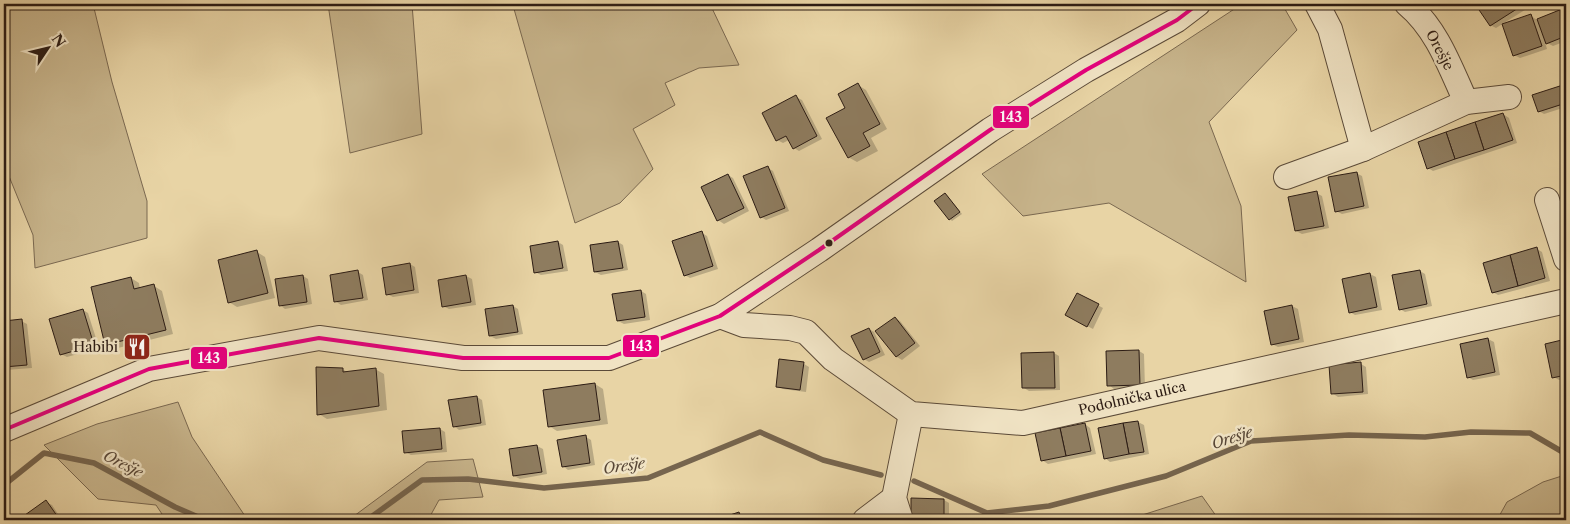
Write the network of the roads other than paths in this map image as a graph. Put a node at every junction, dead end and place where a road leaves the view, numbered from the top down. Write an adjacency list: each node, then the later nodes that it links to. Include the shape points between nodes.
1 (1198, 4): 11 (street, via 1177,20 1086,70 990,130)
2 (1407, 4): 5 (street, Orešje, via 1419,14 1436,39)
3 (1320, 5): 6 (street, via 1330,29)
4 (1509, 97): 5 (street)
5 (1466, 102): 6 (street)
6 (1363, 149): 7 (street)
7 (1286, 177)
8 (1547, 200): 9 (street)
9 (1566, 259)
10 (1566, 301): 12 (street, Podolnička ulica, via 1023,423)
11 (720, 316): 12 (street, via 744,325 806,332 833,359); 13 (street, via 609,358 463,358 318,338 148,369)
12 (911, 414): 14 (street)
13 (4, 430)
14 (894, 498): 15 (street); 16 (street)
15 (865, 520)
16 (901, 520)

